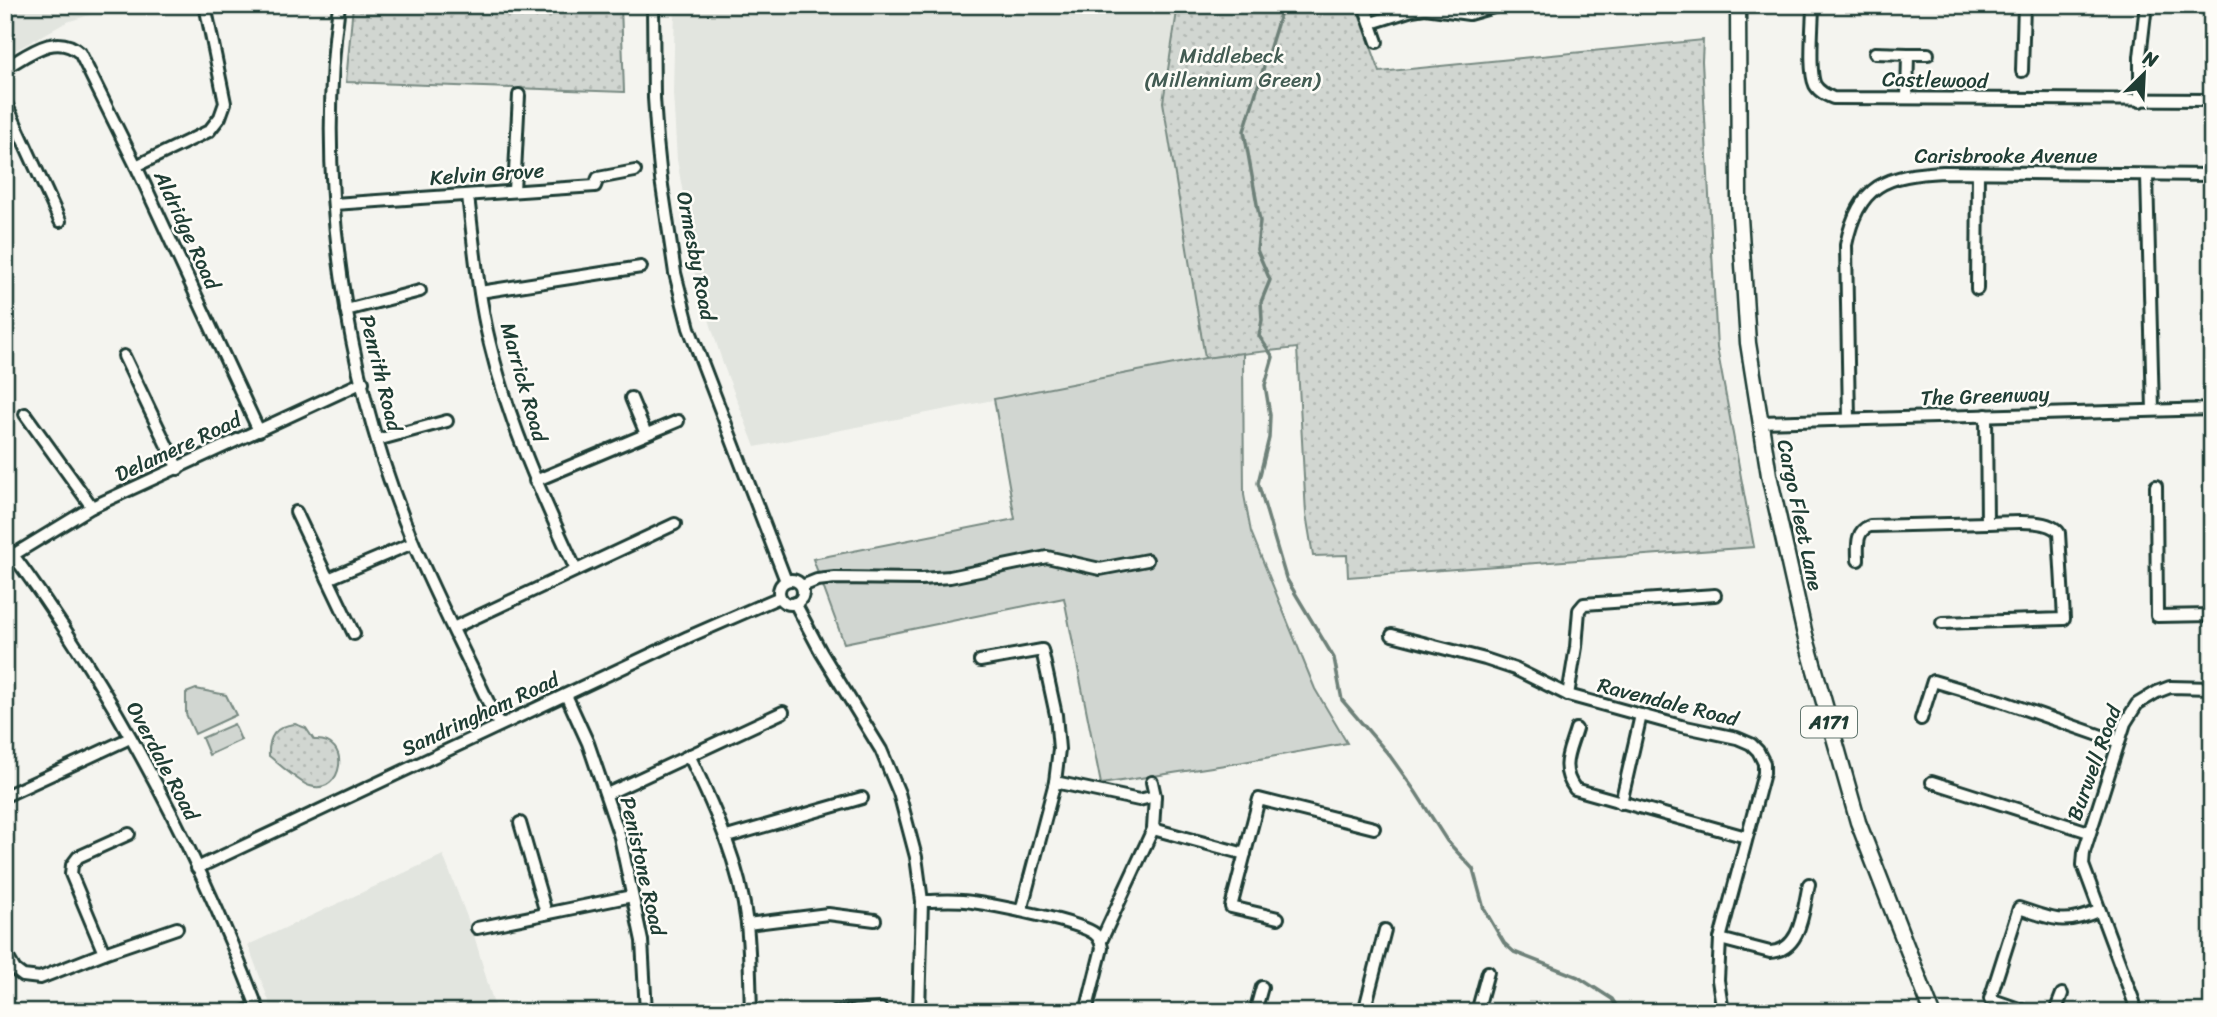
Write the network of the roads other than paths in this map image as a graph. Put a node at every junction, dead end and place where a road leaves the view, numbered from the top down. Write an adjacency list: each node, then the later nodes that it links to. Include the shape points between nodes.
1 (205, 5): 22 (street, via 225,103 220,117 209,131)
2 (339, 5): 29 (street, Penrith Road, via 330,116)
3 (653, 5): 64 (street, Ormesby Road, via 657,140 676,273 689,328)
4 (1364, 5): 10 (street)
5 (1501, 5): 10 (street, via 1469,14 1425,8)
6 (1738, 5): 46 (main road, Cargo Fleet Lane / A171, via 1739,201 1748,343)
7 (1813, 5): 18 (street, Castlewood, via 1812,71 1821,93 1833,98)
8 (2024, 5): 16 (street)
9 (2147, 5): 21 (street)
10 (1371, 23): 11 (street)
11 (1377, 42)
12 (1875, 53): 13 (street)
13 (1908, 54): 14 (street); 18 (street)
14 (1928, 54)
15 (5, 68): 22 (street, Aldridge Road, via 53,43 75,48 86,61)
16 (2022, 71)
17 (519, 95): 27 (street)
18 (1907, 98): 21 (street, Castlewood)
19 (2212, 100): 21 (street, Castlewood)
20 (5, 101): 30 (street)
21 (2140, 101)
22 (136, 166): 47 (street, Aldridge Road)
23 (635, 171): 27 (street, Kelvin Grove, via 598,178 595,186)
24 (1978, 173): 25 (street, Carisbrooke Avenue); 32 (street); 43 (street, Carisbrooke Avenue, via 1891,178 1872,190 1851,222 1846,245)
25 (2147, 175): 26 (street, Carisbrooke Avenue); 40 (street)
26 (2212, 175)
27 (514, 191): 28 (street, Kelvin Grove)
28 (467, 196): 29 (street, Kelvin Grove); 34 (street, Marrick Road)
29 (334, 204): 35 (street, Penrith Road)
30 (60, 221)
31 (641, 267): 34 (street)
32 (1977, 289)
33 (420, 291): 35 (street)
34 (480, 292): 51 (street, Marrick Road, via 502,387)
35 (346, 310): 37 (street, Penrith Road)
36 (124, 356): 50 (street)
37 (363, 382): 47 (street, Delamere Road); 49 (street, Penrith Road)
38 (631, 398): 48 (street)
39 (2212, 409): 40 (street, The Greenway)
40 (2153, 410): 42 (street, The Greenway)
41 (25, 414): 53 (street)
42 (1986, 415): 43 (street, The Greenway); 55 (street)
43 (1849, 419): 46 (street, The Greenway)
44 (447, 421): 49 (street)
45 (678, 421): 48 (street, via 662,421)
46 (1760, 422): 134 (main road, Cargo Fleet Lane / A171, via 1805,635 1858,822)
47 (259, 431): 50 (street, Delamere Road)
48 (646, 434): 51 (street)
49 (377, 440): 57 (street, Penrith Road)
50 (178, 469): 53 (street, Delamere Road)
51 (535, 481): 62 (street, Marrick Road)
52 (2156, 486): 69 (street, via 2157,616)
53 (92, 507): 59 (street, Delamere Road)
54 (296, 512): 63 (street)
55 (1987, 523): 61 (street, via 1865,527 1859,537); 70 (street, via 2055,527 2064,619)
56 (675, 524): 62 (street)
57 (413, 543): 63 (street); 71 (street, Penrith Road)
58 (5, 544): 59 (street, Overdale Road)
59 (13, 555): 83 (street, Overdale Road, via 71,637)
60 (1147, 560): 65 (street, via 1100,569 1047,557 950,577 835,578)
61 (1858, 560)
62 (576, 570): 71 (street)
63 (328, 579): 72 (street)
64 (786, 580): 65 (street); 67 (street)
65 (802, 586): 68 (street, via 802,597)
66 (1715, 595): 77 (street, via 1584,604)
67 (780, 597): 68 (street, via 785,603); 76 (street, Sandringham Road)
68 (795, 603): 105 (street, via 895,782 916,857)
69 (2212, 615)
70 (1942, 623)
71 (453, 628): 81 (street, Penrith Road)
72 (354, 634)
73 (1392, 635): 77 (street, Ravendale Road, via 1515,669)
74 (979, 660): 86 (street, via 1042,650 1056,715)
75 (2212, 688): 84 (street, Burwell Road, via 2170,687 2157,692 2137,704)
76 (566, 695): 81 (street, Sandringham Road); 89 (street, Penistone Road)
77 (1568, 695): 79 (street, Ravendale Road)
78 (783, 712): 85 (street)
79 (1641, 715): 93 (street); 100 (street, Ravendale Road, via 1737,738 1758,751 1764,773)
80 (1921, 719): 84 (street, via 1933,681)
81 (499, 725): 102 (street, Sandringham Road)
82 (1576, 729): 93 (street, via 1565,769 1568,780 1575,789)
83 (130, 738): 90 (street); 102 (street, Overdale Road)
84 (2119, 742): 97 (street, Burwell Road)
85 (689, 755): 89 (street); 99 (street)
86 (1055, 782): 91 (street, via 1139,800); 106 (street)
87 (1152, 782): 91 (street)
88 (1932, 782): 97 (street)
89 (607, 794): 104 (street, Penistone Road)
90 (5, 796)
91 (1155, 796): 96 (street)
92 (862, 798): 99 (street)
93 (1621, 803): 100 (street)
94 (520, 823): 108 (street)
95 (1374, 828): 101 (street, via 1259,799)
96 (1153, 829): 101 (street); 116 (street)
97 (2089, 832): 107 (street, Burwell Road, via 2082,865)
98 (129, 834): 118 (street, via 78,857 72,865 71,874)
99 (727, 837): 111 (street)
100 (1746, 837): 115 (street, Ravendale Road)
101 (1245, 854): 109 (street, via 1231,907)
102 (197, 868): 122 (street, Overdale Road)
103 (1809, 884): 115 (street, via 1795,938 1788,947 1770,952)
104 (632, 896): 108 (street); 125 (street, Penistone Road, via 642,942)
105 (922, 901): 106 (street, via 969,901); 128 (street)
106 (1021, 911): 116 (street, via 1087,929)
107 (2098, 911): 135 (street, via 2064,921 2019,908 1990,999); 137 (street, Burwell Road)
108 (546, 913): 113 (street)
109 (1278, 918)
110 (875, 920): 111 (street, via 828,914)
111 (747, 924): 126 (street)
112 (177, 928): 118 (street)
113 (477, 928)
114 (1385, 930): 131 (street)
115 (1720, 939): 133 (street, Ravendale Road, via 1718,980)
116 (1101, 941): 129 (street)
117 (5, 953): 118 (street, via 23,976 40,978)
118 (104, 953)
119 (1488, 972): 132 (street)
120 (1262, 987): 130 (street)
121 (2062, 994): 136 (street)
122 (258, 1009): 124 (street)
123 (881, 1009): 127 (street)
124 (243, 1012)
125 (646, 1012)
126 (751, 1012)
127 (834, 1012)
128 (919, 1012)
129 (1086, 1012)
130 (1255, 1012)
131 (1364, 1012)
132 (1477, 1012)
133 (1723, 1012)
134 (1932, 1012)
135 (2028, 1012)
136 (2055, 1012)
137 (2135, 1012)

